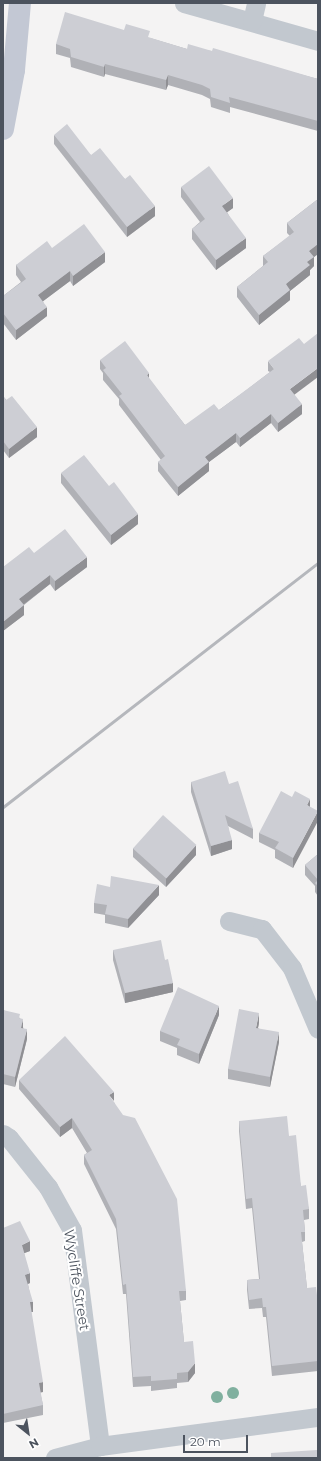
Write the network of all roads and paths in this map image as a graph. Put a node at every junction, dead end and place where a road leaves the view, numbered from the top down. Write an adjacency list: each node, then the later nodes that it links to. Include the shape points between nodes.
1 (20, 3): 6 (street, via 14,70)
2 (184, 3): 4 (street)
3 (256, 3): 4 (street)
4 (252, 21): 5 (street)
5 (318, 41)
6 (3, 129)
7 (229, 921): 8 (street, via 262,929 292,968)
8 (318, 1029)
9 (3, 1134): 11 (street, Wycliffe Street, via 48,1187 72,1230)
10 (318, 1417): 11 (street)
11 (100, 1446): 12 (street)
12 (56, 1458)

